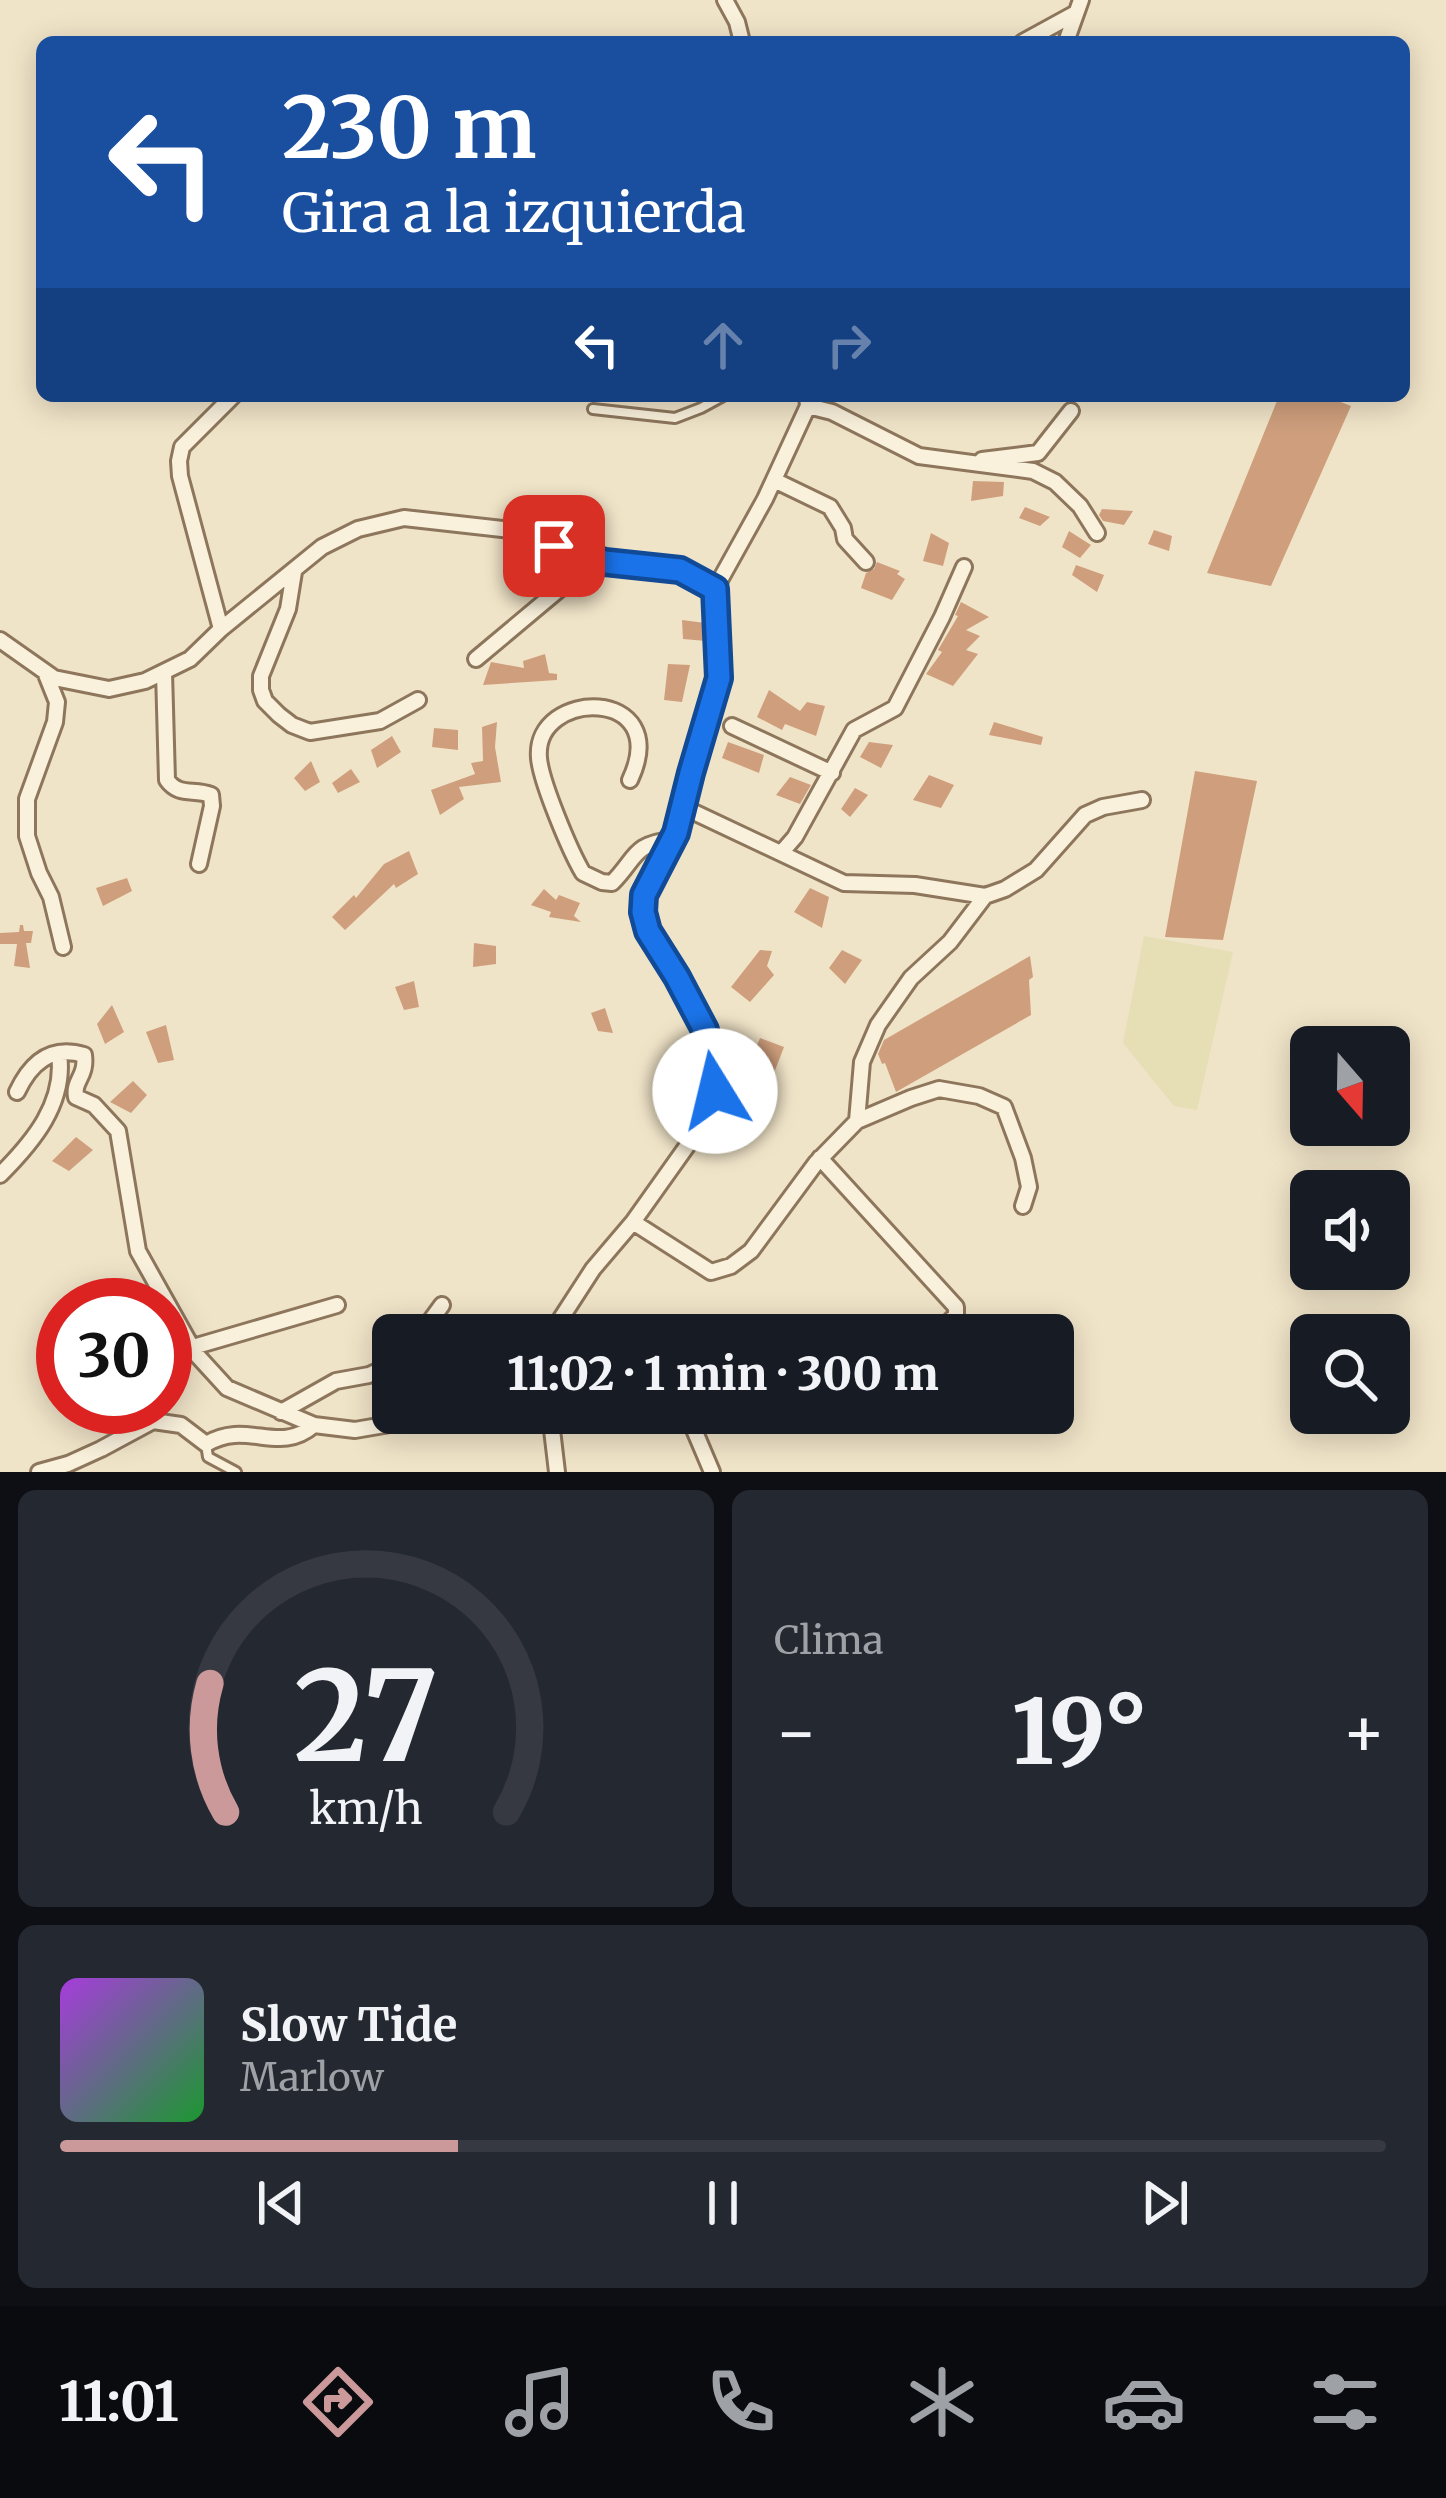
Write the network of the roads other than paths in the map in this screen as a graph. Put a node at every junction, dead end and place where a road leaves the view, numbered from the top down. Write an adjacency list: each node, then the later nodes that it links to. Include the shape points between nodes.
1 (725, 0): 3 (street)
2 (1079, 6): 4 (street); 5 (street)
3 (740, 36)
4 (1032, 36)
5 (1068, 36)
6 (227, 402): 20 (street, via 182,447 179,461)
7 (712, 402): 10 (lane, via 675,418)
8 (807, 402): 13 (street)
9 (809, 402): 12 (street, via 919,457)
10 (592, 409)
11 (1071, 412): 12 (street, via 1038,453)
12 (959, 463): 14 (street, via 1033,471 1055,482)
13 (774, 480): 16 (street, via 830,507); 19 (street)
14 (1097, 533)
15 (605, 562): 18 (street, via 512,530 404,518 358,529); 19 (street, via 680,570); 22 (street)
16 (866, 562)
17 (964, 567): 27 (street, via 895,708 854,730)
18 (294, 572): 20 (street); 25 (street, via 289,609 261,676 265,701 310,732 380,722)
19 (715, 589): 30 (street, via 719,678)
20 (221, 629): 24 (street)
21 (0, 640): 23 (street)
22 (476, 658)
23 (45, 672): 24 (street, via 109,689); 35 (street, via 55,722 27,799 27,836)
24 (164, 672): 33 (street, via 167,780 183,792 211,795)
25 (418, 700)
26 (732, 726): 27 (street)
27 (832, 773): 32 (street)
28 (630, 780): 31 (street, via 639,736 621,716 594,706 567,711 543,733 538,757 583,873 612,883 639,849)
29 (1142, 800): 34 (street, via 1085,814 1036,870)
30 (683, 806): 31 (street); 32 (street)
31 (672, 840): 42 (street, via 643,912 705,1030 715,1091 692,1139)
32 (782, 852): 34 (street, via 844,883)
33 (199, 864)
34 (985, 896): 38 (street, via 878,1025 862,1063)
35 (63, 947)
36 (59, 1054): 37 (street, via 26,1073); 40 (street, via 55,1102); 48 (street, via 84,1055 76,1097 118,1131 138,1251)
37 (17, 1092)
38 (857, 1121): 39 (street); 41 (street, via 939,1089 1004,1107 1029,1186)
39 (820, 1159): 42 (street, via 752,1251 731,1266 711,1272); 47 (street)
40 (0, 1175)
41 (1023, 1206)
42 (632, 1222): 46 (street)
43 (337, 1305): 48 (street)
44 (442, 1305): 45 (street)
45 (435, 1314)
46 (564, 1314)
47 (956, 1314)
48 (193, 1347): 50 (street, via 227,1388)
49 (372, 1374): 50 (street, via 336,1382)
50 (281, 1412): 51 (street)
51 (314, 1425): 52 (street); 55 (street, via 281,1439 241,1432)
52 (372, 1427)
53 (552, 1434): 58 (street)
54 (696, 1434): 59 (street)
55 (206, 1444): 56 (street, via 181,1424 153,1420); 57 (lane, via 208,1457)
56 (39, 1472)
57 (236, 1472)
58 (557, 1472)
59 (712, 1472)

